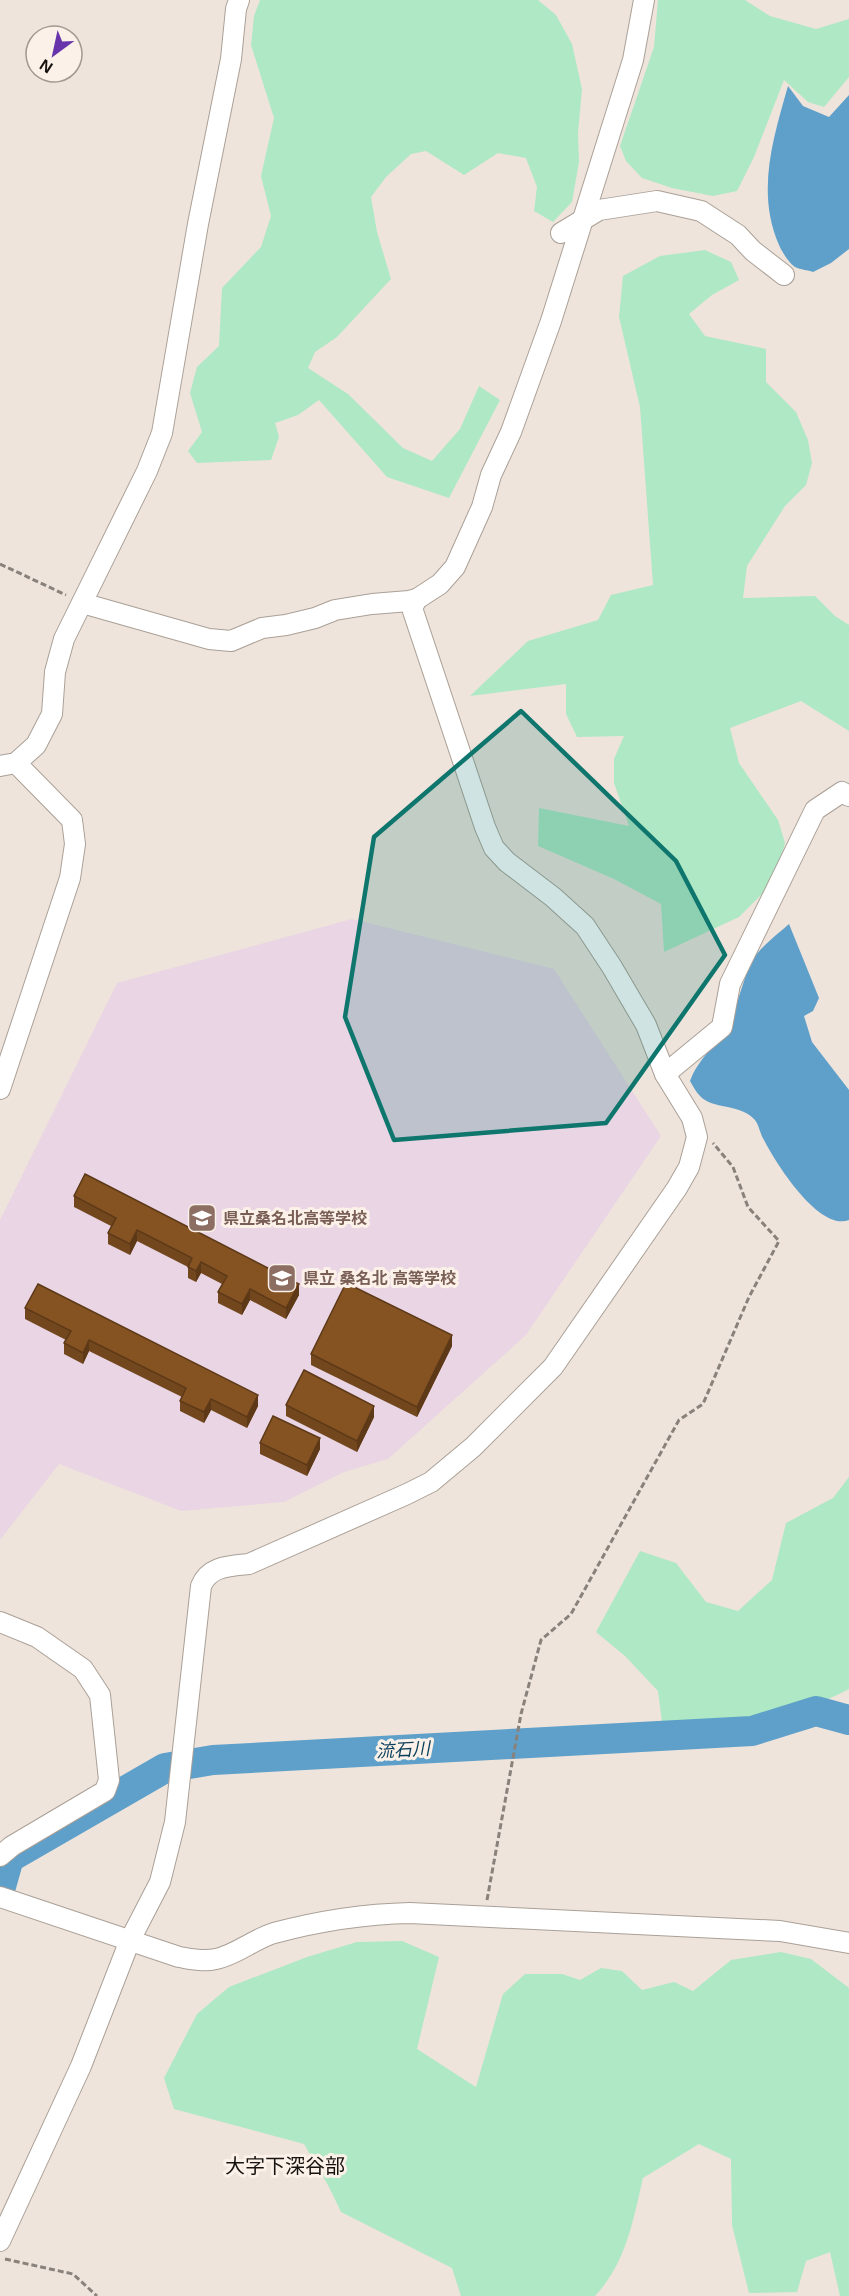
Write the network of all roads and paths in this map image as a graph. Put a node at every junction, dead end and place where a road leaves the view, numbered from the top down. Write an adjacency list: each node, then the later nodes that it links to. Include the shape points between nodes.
1 (239, 0): 8 (street, via 162,433)
2 (644, 0): 3 (street, via 633,60)
3 (583, 220): 4 (street); 5 (street, via 599,210 644,201 684,205 701,211 738,235); 7 (street, via 551,321 467,542 455,567 440,584)
4 (561, 233)
5 (784, 275)
6 (0, 564): 8 (path)
7 (417, 598): 8 (street, via 335,610 306,621 262,628 231,641 209,639); 11 (street, via 412,608 415,620 494,848 585,926 646,1025)
8 (82, 603): 9 (street, via 64,639 55,672 52,714 36,745)
9 (8, 765): 12 (street, via 72,820 75,844 70,878)
10 (849, 796): 11 (street, via 842,792 814,810 730,984 722,1028)
11 (665, 1074): 13 (street, via 692,1118)
12 (0, 1089)
13 (697, 1137): 17 (path, via 709,1138 733,1167 748,1207 779,1241 749,1297 703,1404 679,1420 571,1614 541,1640 521,1713); 18 (street, via 689,1167 677,1188 553,1367 473,1447 431,1482 407,1494 249,1564 224,1567 204,1577 175,1822 160,1882)
14 (0, 1622): 15 (street, via 37,1637 83,1669 100,1695 109,1780 105,1791)
15 (0, 1856)
16 (3, 1898): 18 (street)
17 (484, 1916): 18 (street, via 368,1914 272,1934 217,1959 199,1961); 19 (street, via 780,1930)
18 (130, 1940): 20 (street, via 81,2066)
19 (849, 1943)
20 (0, 2241)
21 (0, 2258): 22 (path, via 73,2274)
22 (98, 2296)

